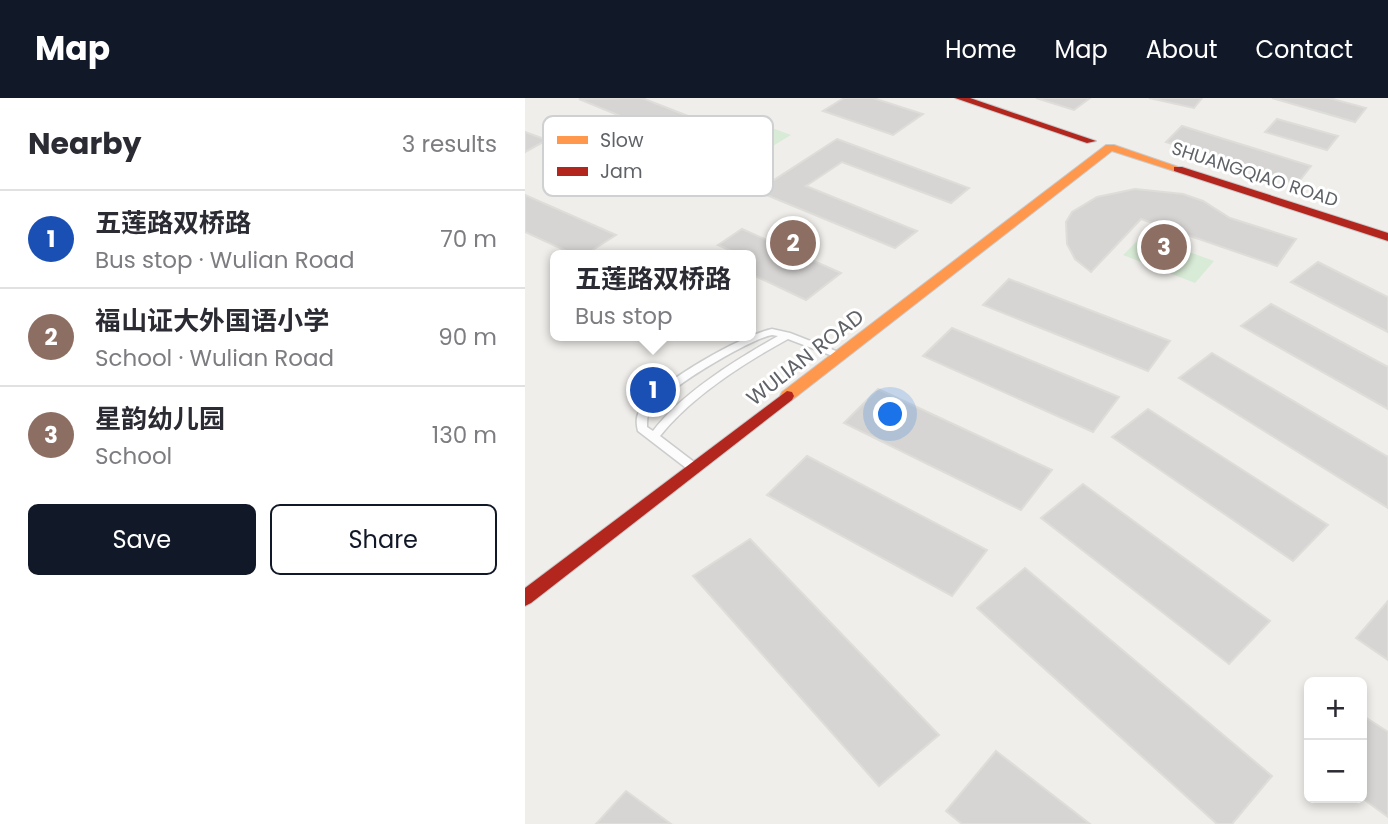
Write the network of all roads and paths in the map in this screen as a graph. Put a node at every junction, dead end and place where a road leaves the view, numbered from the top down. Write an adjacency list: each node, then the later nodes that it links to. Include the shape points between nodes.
1 (960, 98): 7 (street, WULIAN ROAD, via 1091,141)
2 (1110, 147): 3 (street, SHUANGQIAO ROAD); 8 (street, WULIAN ROAD)
3 (1388, 237)
4 (756, 334): 5 (lane, via 771,331)
5 (787, 335): 7 (lane); 9 (lane, via 683,407)
6 (743, 341): 9 (lane, via 659,396 643,413 642,428)
7 (824, 352): 8 (lane); 10 (street, WULIAN ROAD)
8 (841, 356): 10 (street, WULIAN ROAD)
9 (654, 437): 10 (lane)
10 (688, 464): 11 (street, WULIAN ROAD); 12 (street, WULIAN ROAD)
11 (525, 580)
12 (525, 598)

